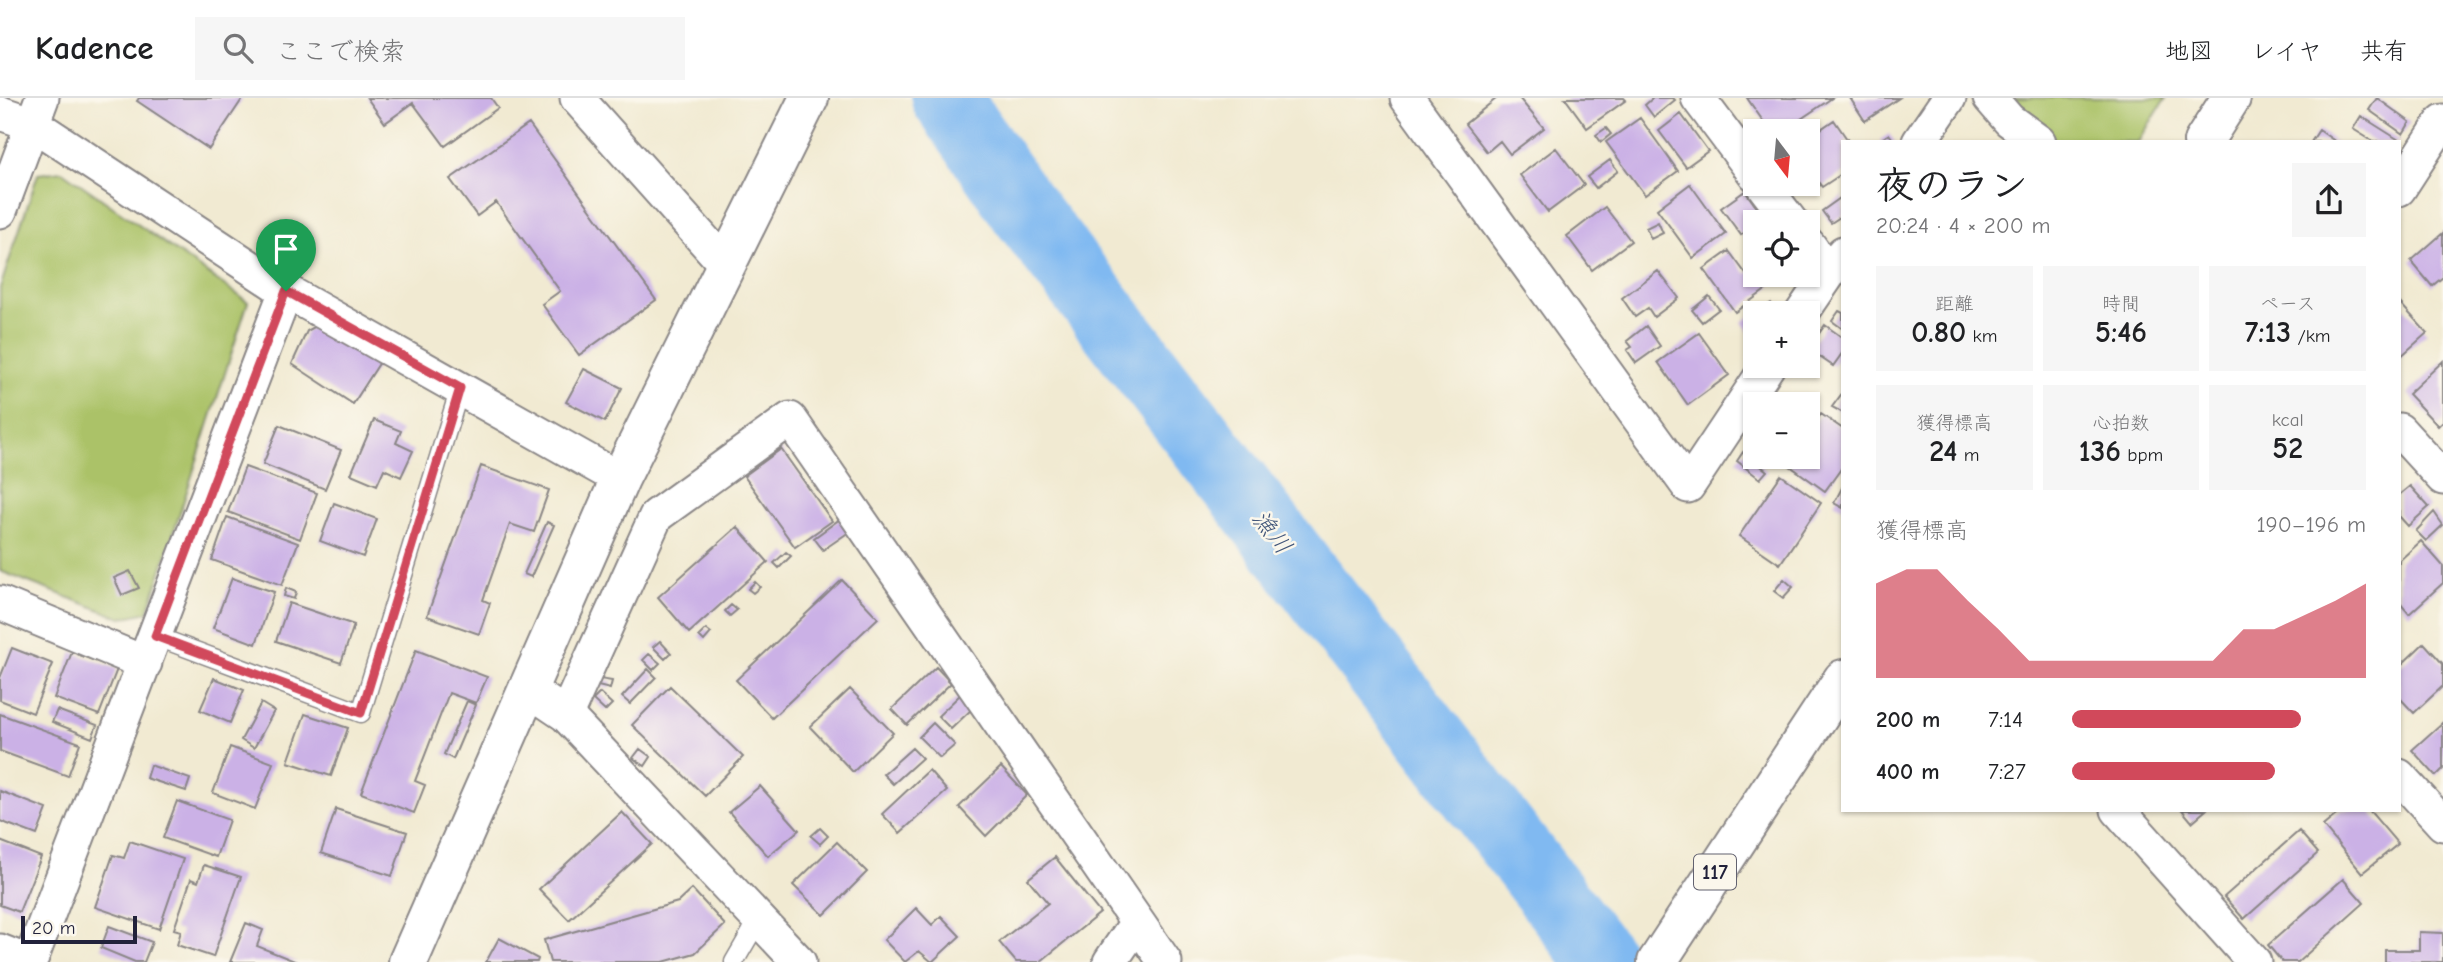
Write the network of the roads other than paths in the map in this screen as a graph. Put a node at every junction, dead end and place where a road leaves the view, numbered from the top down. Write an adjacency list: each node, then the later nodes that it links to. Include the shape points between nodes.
1 (577, 98): 9 (street)
2 (809, 98): 22 (street)
3 (1407, 98): 25 (street, via 1688,486)
4 (1698, 98): 15 (street)
5 (1950, 98): 12 (street)
6 (1990, 98): 13 (street)
7 (2231, 98): 14 (street)
8 (37, 111): 10 (street); 19 (street); 23 (street)
9 (601, 111): 22 (street)
10 (0, 113)
11 (2441, 129): 16 (street)
12 (1920, 140)
13 (2036, 140)
14 (2204, 140)
15 (1743, 158)
16 (2401, 185)
17 (1771, 196): 18 (street)
18 (1782, 210)
19 (0, 211)
20 (1820, 252): 21 (street)
21 (1836, 263): 24 (street)
22 (726, 265): 28 (street)
23 (286, 291): 26 (street); 31 (street)
24 (1810, 301)
25 (1760, 378)
26 (460, 388): 28 (street); 31 (lane, via 361,713)
27 (2401, 432): 29 (street)
28 (620, 478): 33 (street)
29 (2443, 478)
30 (0, 603): 31 (street)
31 (150, 650): 41 (street)
32 (1841, 682): 47 (street, 117)
33 (526, 688): 34 (street); 42 (street)
34 (566, 715): 38 (street); 39 (street, via 656,516 790,419)
35 (2401, 778): 37 (street)
36 (2120, 812): 48 (street)
37 (2443, 824)
38 (759, 919): 43 (lane); 44 (street)
39 (1136, 924): 45 (street); 46 (street)
40 (0, 951): 41 (street)
41 (29, 962)
42 (408, 962)
43 (734, 962)
44 (799, 962)
45 (1110, 962)
46 (1165, 962)
47 (1657, 962)
48 (2254, 962)

